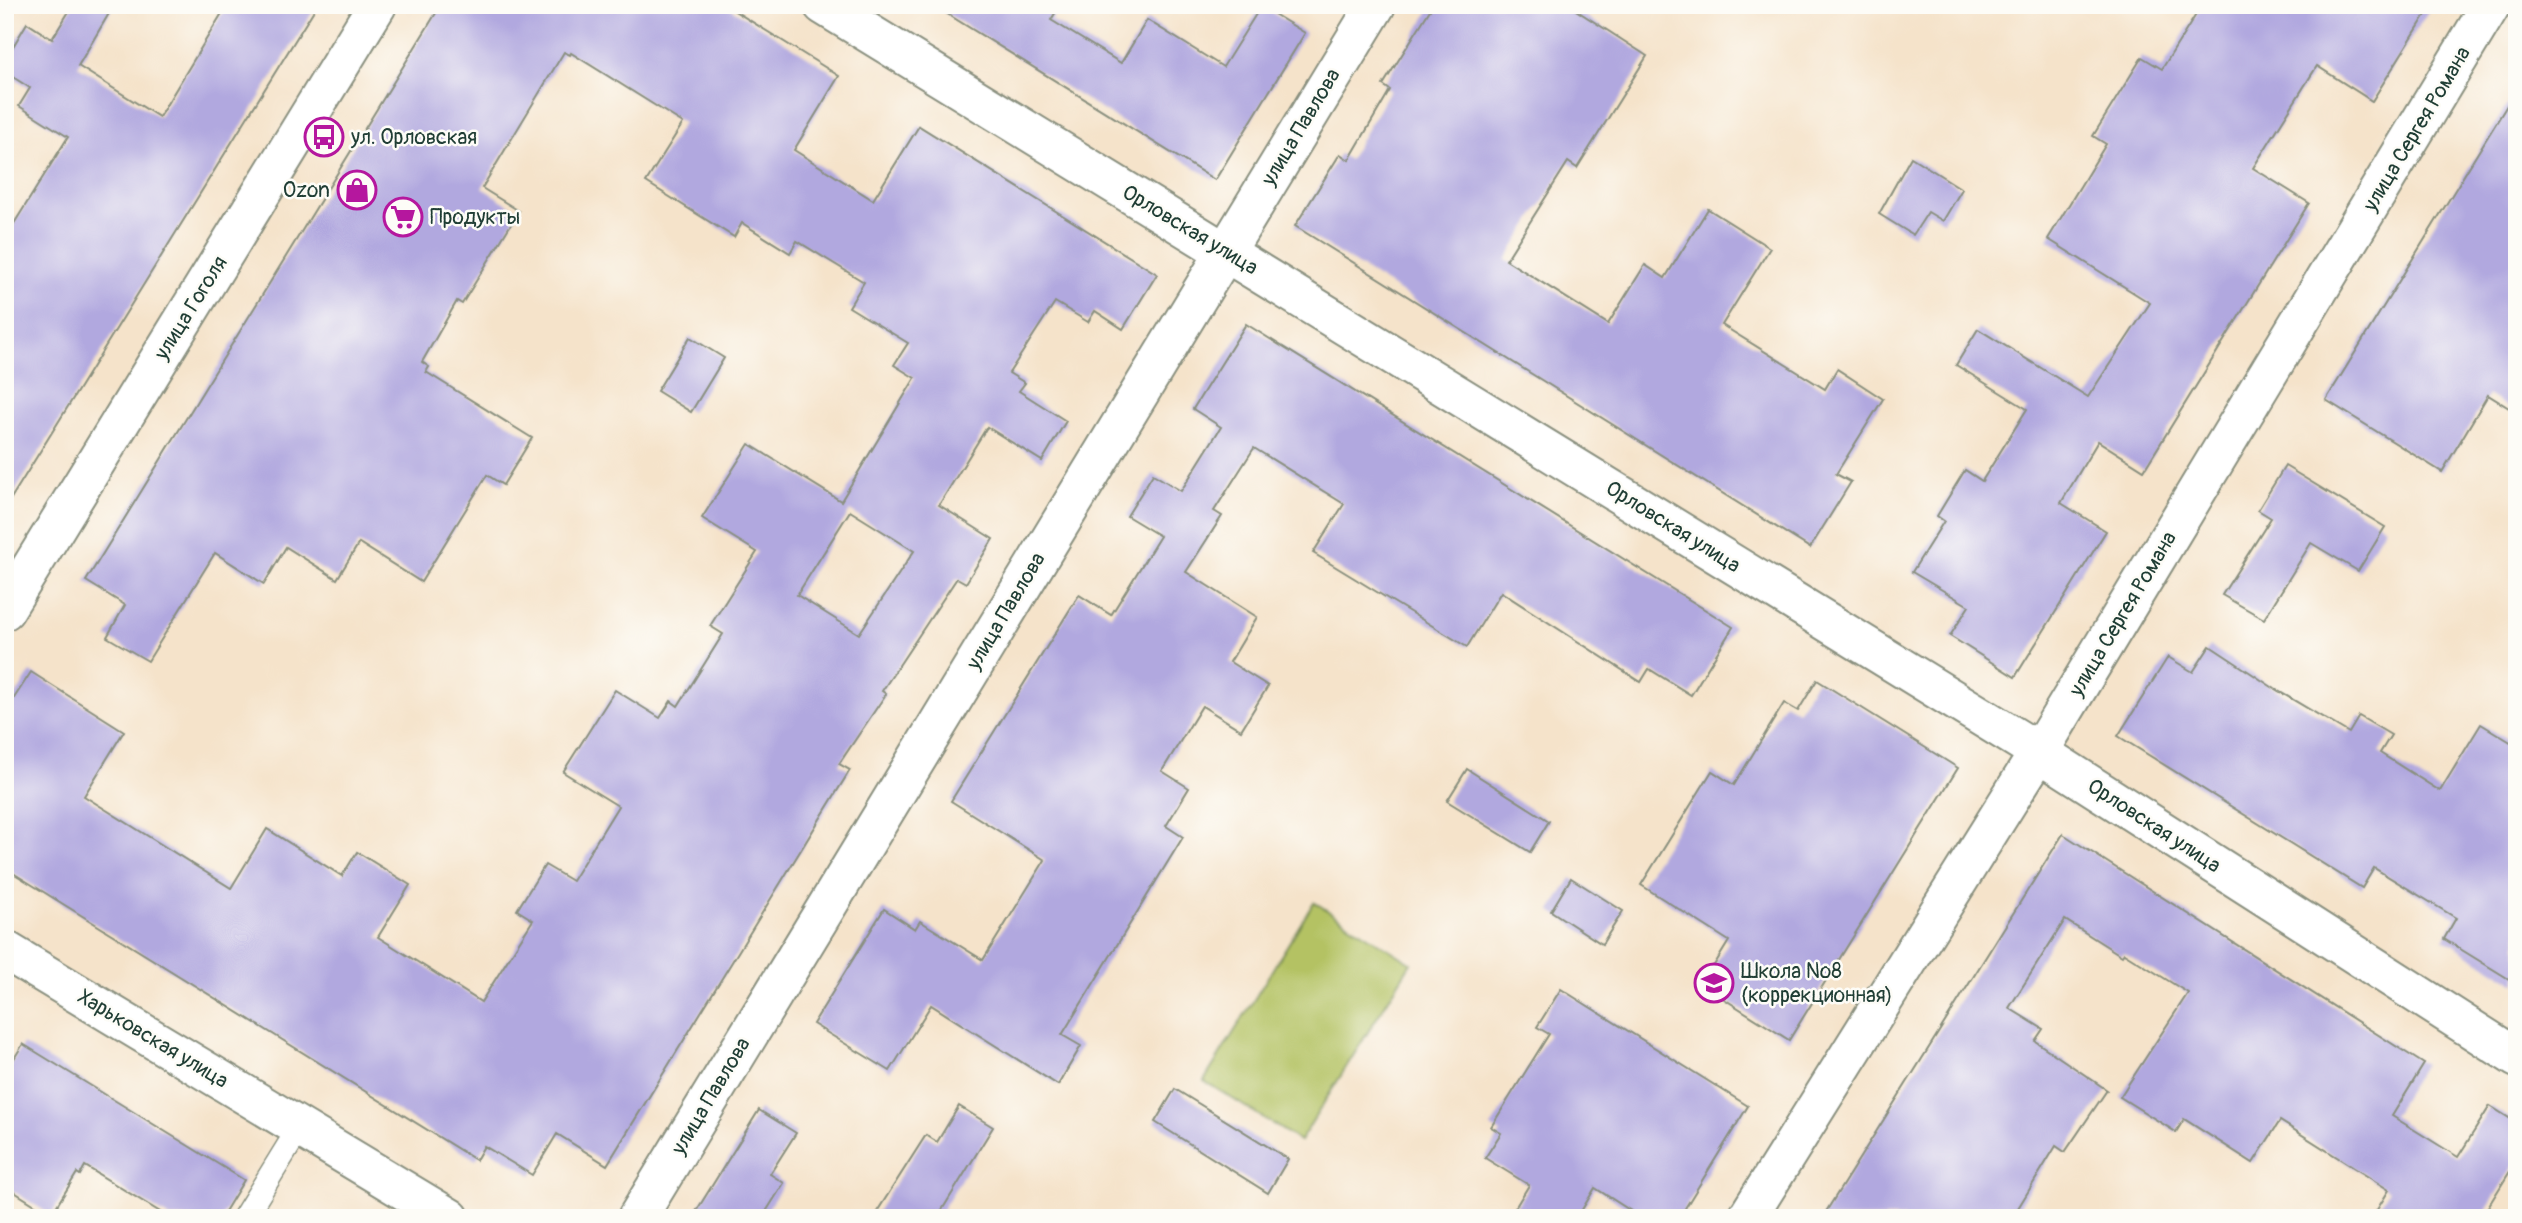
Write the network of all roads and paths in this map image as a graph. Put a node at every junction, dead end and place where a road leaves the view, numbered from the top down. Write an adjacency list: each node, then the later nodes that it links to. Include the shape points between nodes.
1 (377, 5): 6 (street, улица Гоголя)
2 (823, 5): 5 (street, Орловская улица)
3 (1376, 5): 5 (street, улица Павлова)
4 (2491, 5): 7 (street, улица Сергея Романа)
5 (1225, 252): 7 (street, Орловская улица); 13 (street, улица Павлова)
6 (5, 610)
7 (2039, 752): 9 (street, Орловская улица); 14 (street, улица Сергея Романа)
8 (5, 950): 10 (street, Харьковская улица)
9 (2517, 1058)
10 (300, 1127): 11 (lane); 12 (street, Харьковская улица)
11 (244, 1218)
12 (450, 1218)
13 (637, 1218)
14 (1747, 1218)

